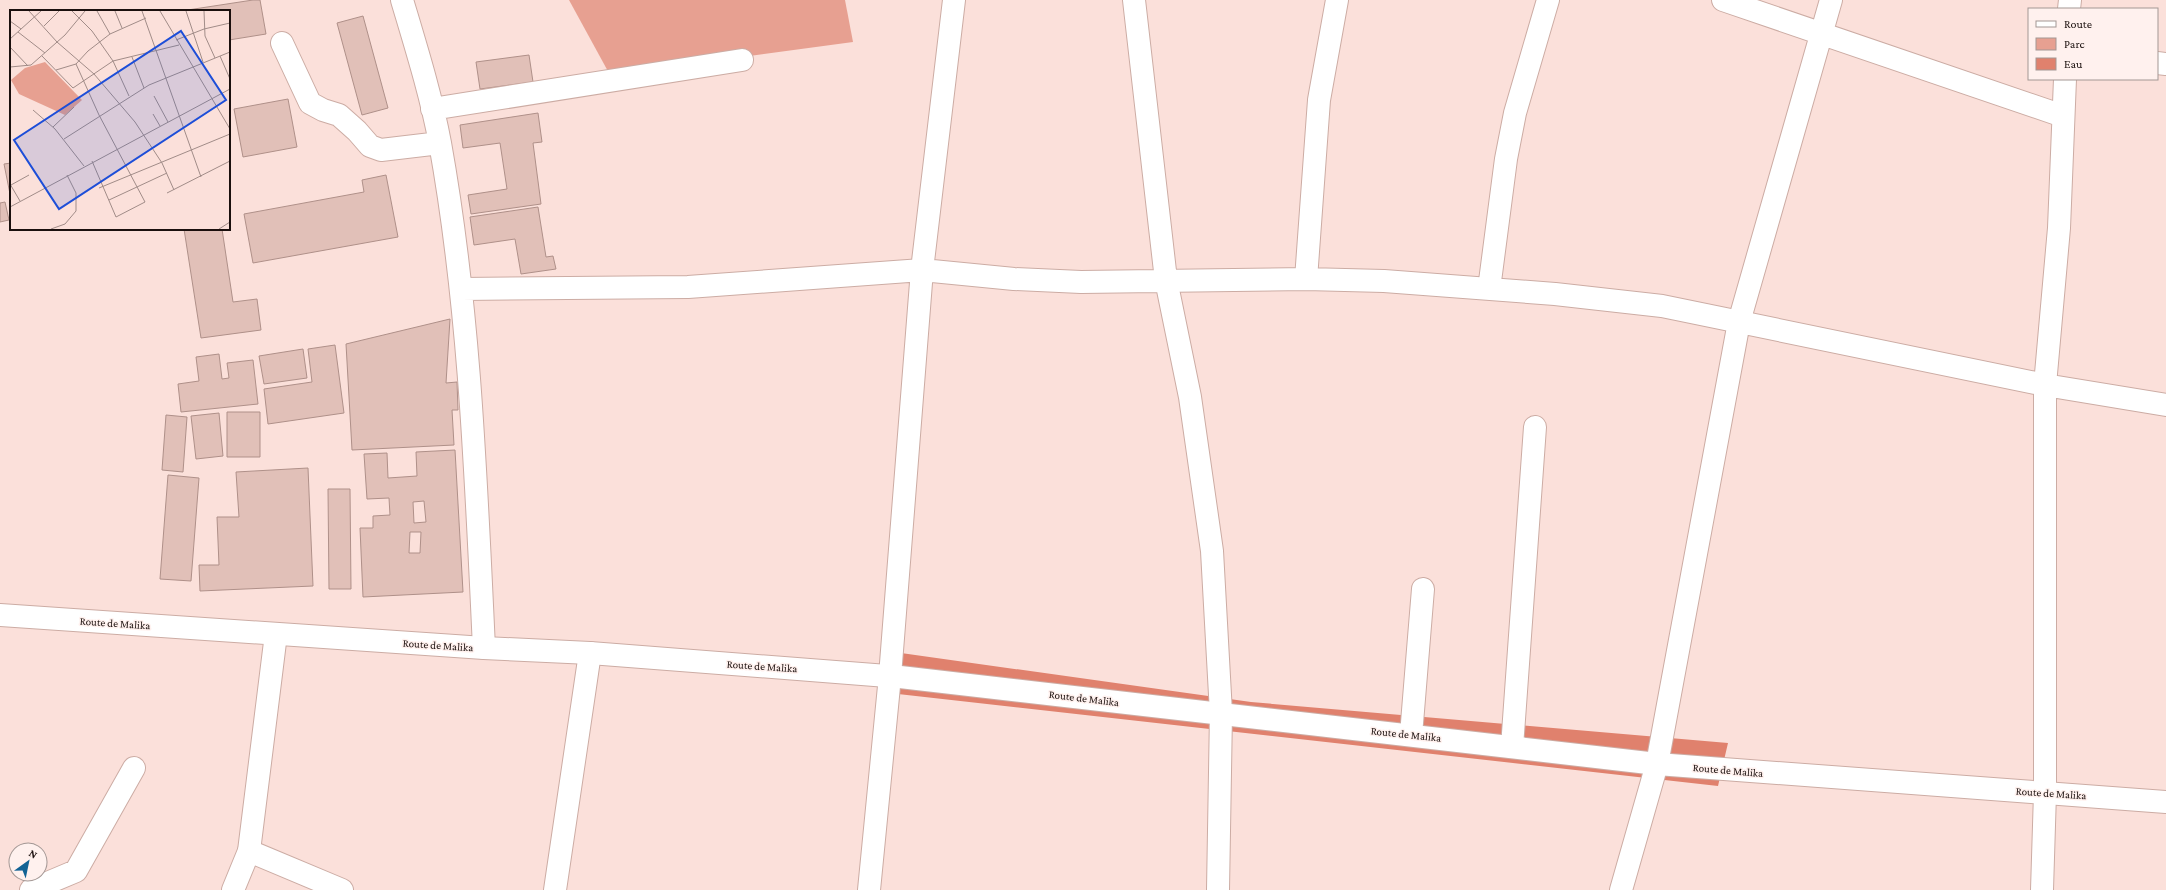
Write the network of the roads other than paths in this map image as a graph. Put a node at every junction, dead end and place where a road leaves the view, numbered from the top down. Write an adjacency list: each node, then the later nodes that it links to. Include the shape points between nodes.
1 (402, 0): 12 (street)
2 (954, 0): 15 (street)
3 (1134, 0): 17 (street)
4 (1337, 0): 16 (street, via 1319,100)
5 (1548, 0): 19 (street, via 1515,113 1506,159)
6 (1723, 0): 8 (street)
7 (1831, 0): 8 (street)
8 (1820, 33): 13 (street); 20 (street)
9 (282, 43): 14 (street, via 310,103 339,115 370,146 381,150)
10 (742, 60): 12 (street)
11 (2065, 80): 13 (street)
12 (432, 109): 14 (street)
13 (2063, 116): 21 (street, via 2059,228)
14 (440, 143): 18 (street)
15 (922, 270): 17 (street, via 1014,279 1081,282); 18 (street, via 688,287); 29 (street)
16 (1306, 279): 17 (street); 19 (street, via 1384,281)
17 (1166, 280): 30 (street, via 1190,397 1212,551)
18 (461, 289): 27 (street, via 476,467)
19 (1489, 289): 20 (street, via 1662,306)
20 (1739, 322): 21 (street); 33 (street)
21 (2045, 385): 22 (street); 35 (street)
22 (2166, 405)
23 (1535, 427): 32 (street)
24 (1423, 589): 31 (street)
25 (0, 615): 26 (street, Route de Malika)
26 (276, 634): 27 (street, Route de Malika); 37 (street)
27 (484, 648): 28 (street, Route de Malika)
28 (590, 653): 29 (street, Route de Malika); 41 (street)
29 (890, 676): 30 (street, Route de Malika); 42 (street)
30 (1221, 713): 31 (street, Route de Malika); 43 (street)
31 (1411, 735): 32 (street, Route de Malika)
32 (1512, 746): 33 (street, Route de Malika)
33 (1657, 764): 35 (street, Route de Malika); 44 (street)
34 (134, 768): 38 (street, via 76,871)
35 (2044, 793): 36 (street, Route de Malika); 45 (street)
36 (2166, 802)
37 (249, 851): 39 (street); 40 (street)
38 (31, 890)
39 (232, 890)
40 (342, 890)
41 (555, 890)
42 (869, 890)
43 (1218, 890)
44 (1621, 890)
45 (2042, 890)

